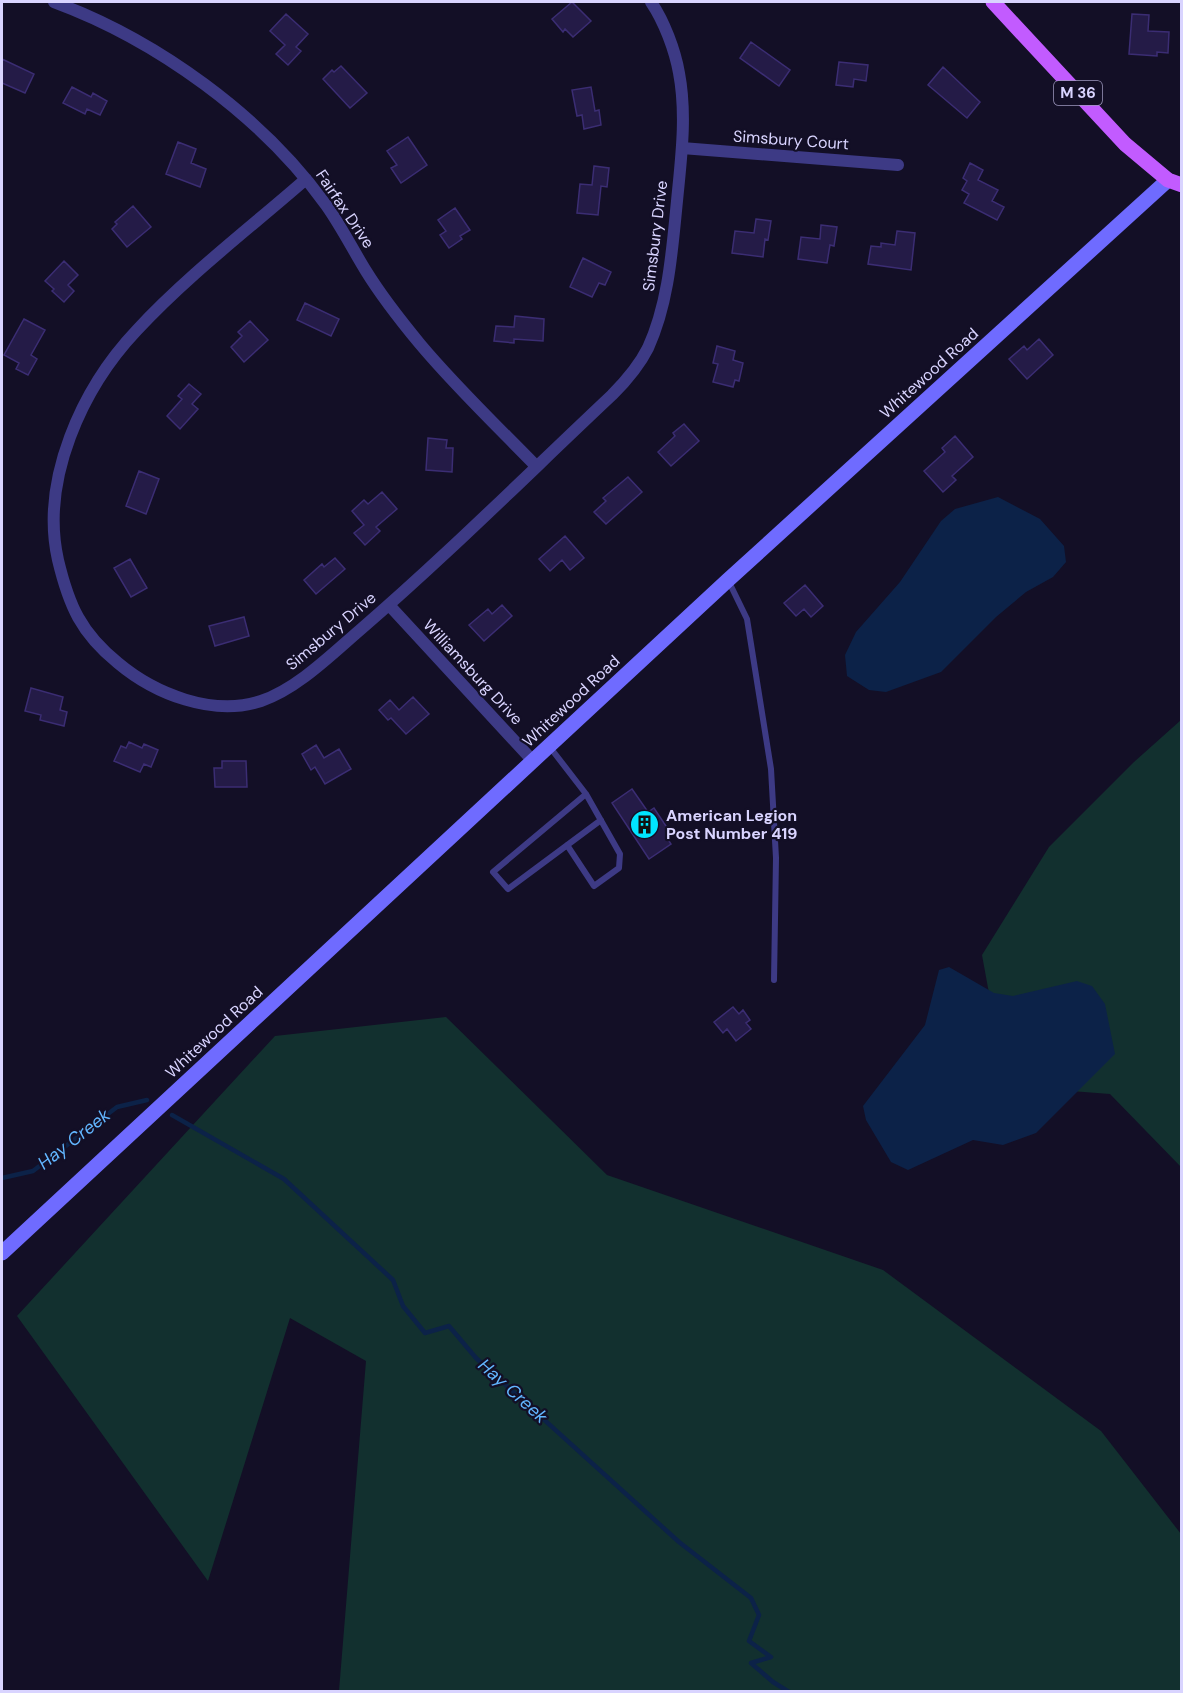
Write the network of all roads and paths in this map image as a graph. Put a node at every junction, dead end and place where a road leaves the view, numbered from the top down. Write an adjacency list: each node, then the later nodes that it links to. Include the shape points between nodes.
1 (54, 2): 6 (street, Fairfax Drive, via 114,28 204,82)
2 (651, 2): 4 (street, Simsbury Drive, via 672,45 679,72)
3 (993, 2): 7 (main road, M 36, via 1125,144)
4 (682, 148): 5 (street, Simsbury Court); 8 (street, Simsbury Drive, via 669,281 648,348 632,374)
5 (898, 165)
6 (306, 178): 8 (street, Fairfax Drive, via 367,273 421,344); 10 (street, Simsbury Drive, via 171,296 113,359 91,394 59,466 53,511 54,542 74,611 94,642 146,683 207,705 238,706 262,701 290,686)
7 (1175, 183): 9 (street, Whitewood Road)
8 (536, 466): 10 (street, Simsbury Drive)
9 (728, 580): 11 (street, Whitewood Road); 16 (lane, via 747,619 771,769 776,858)
10 (389, 605): 12 (street, Williamsburg Drive)
11 (549, 745): 12 (street, Whitewood Road); 13 (lane)
12 (532, 761): 17 (street, Whitewood Road)
13 (586, 794): 14 (lane); 15 (lane, via 493,872 508,888)
14 (601, 820): 15 (lane); 15 (lane, via 620,854 619,868 594,886)
15 (567, 845)
16 (774, 980)
17 (2, 1253)

